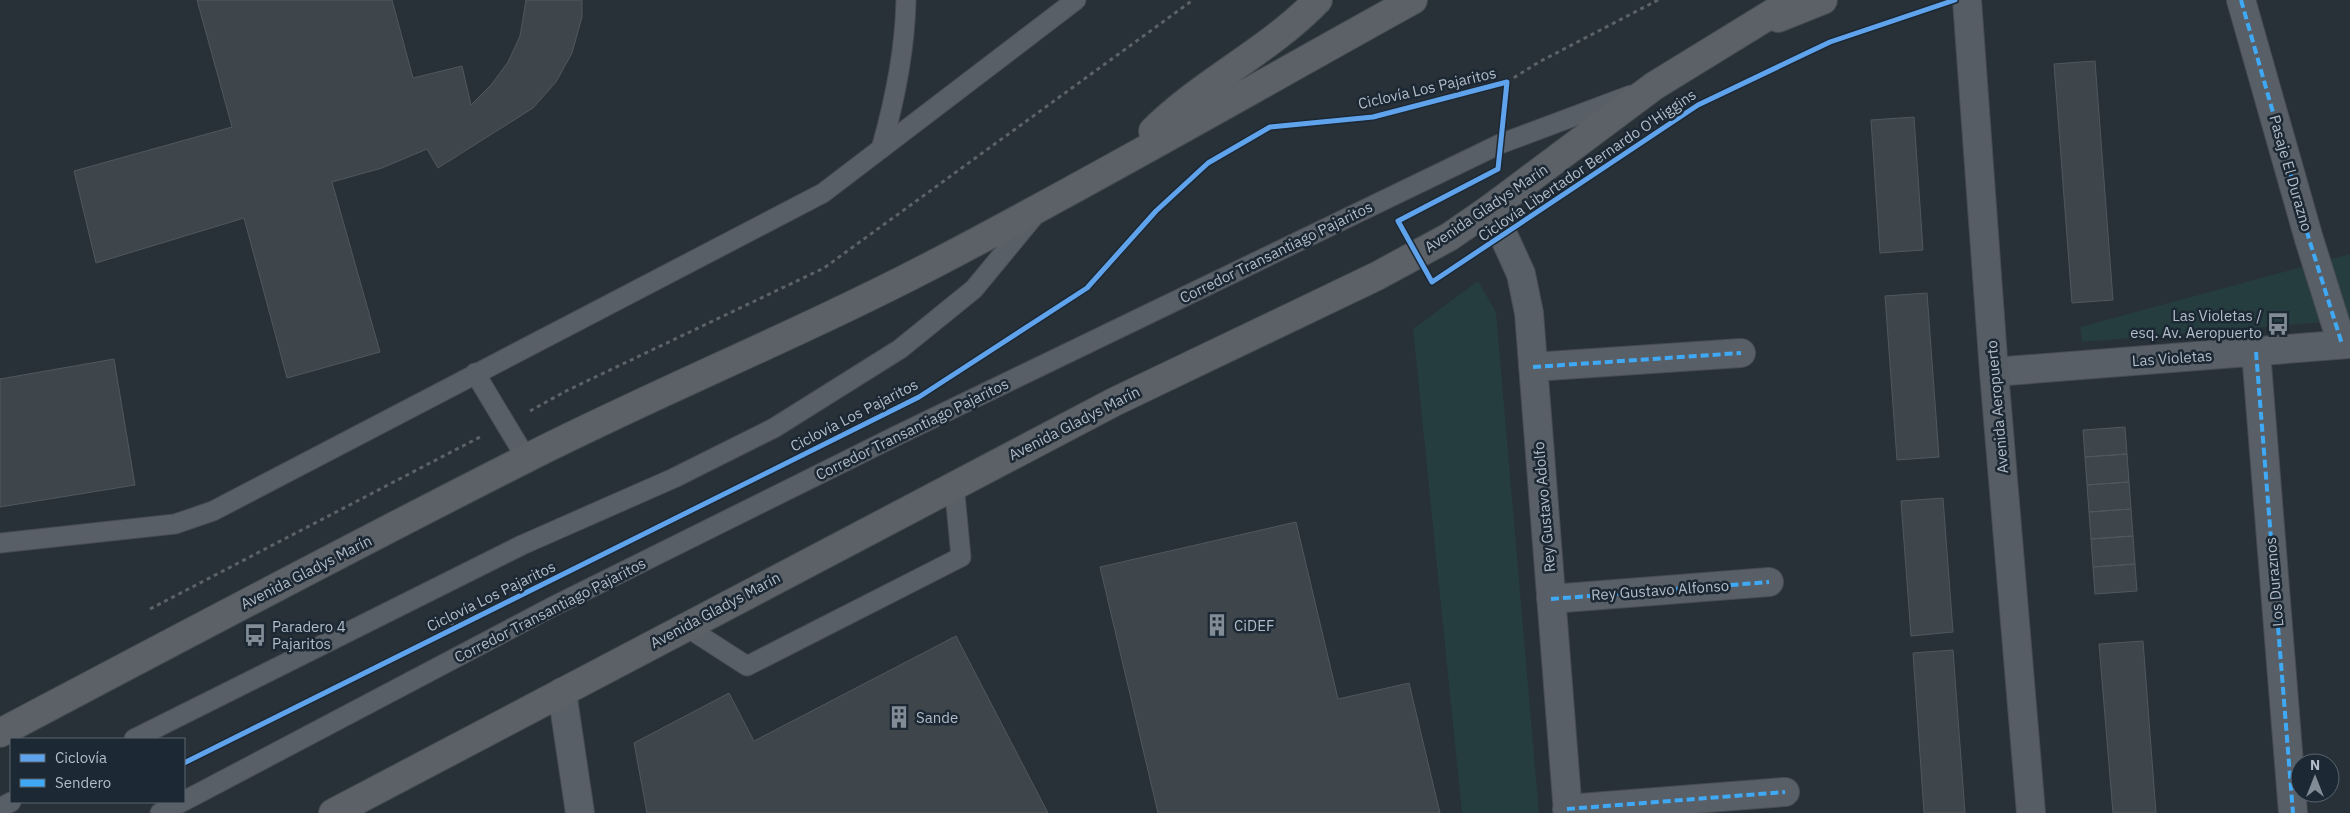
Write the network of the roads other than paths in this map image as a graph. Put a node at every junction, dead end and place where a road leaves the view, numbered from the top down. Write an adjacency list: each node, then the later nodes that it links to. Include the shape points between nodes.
1 (906, 0): 11 (lane, via 904,51)
2 (1076, 0): 11 (lane)
3 (1318, 0): 12 (main road, via 1279,35 1155,129)
4 (1413, 0): 12 (main road, Avenida Gladys Marín)
5 (1794, 0): 9 (main road, Avenida Gladys Marín)
6 (1823, 0): 9 (main road)
7 (1967, 0): 19 (street, Avenida Aeropuerto)
8 (2242, 0): 15 (street, Pasaje El Durazno, via 2310,239)
9 (1733, 36): 10 (main road, Avenida Gladys Marín)
10 (1654, 86): 14 (main road, Avenida Gladys Marín); 31 (lane, Corredor Transantiago Pajaritos, via 1500,144 905,431 552,607)
11 (881, 149): 20 (lane, via 823,193)
12 (1121, 164): 13 (main road, Avenida Gladys Marín)
13 (1041, 207): 21 (main road, Avenida Gladys Marín, via 867,298); 29 (lane, via 974,289 900,349 774,428 674,478 522,545)
14 (1491, 208): 18 (street, Rey Gustavo Adolfo, via 1525,289); 22 (main road, Avenida Gladys Marín, via 1449,236 1377,276 1114,402)
15 (2346, 344): 16 (street, Las Violetas)
16 (2256, 352): 19 (street, Las Violetas); 38 (street, Los Duraznos)
17 (1741, 354): 18 (street)
18 (1533, 367): 25 (street, Rey Gustavo Adolfo)
19 (1994, 372): 37 (street, Avenida Aeropuerto)
20 (475, 373): 21 (lane); 23 (lane, via 204,514 175,524)
21 (526, 458): 28 (main road, Avenida Gladys Marín)
22 (954, 484): 26 (main road, Avenida Gladys Marín); 26 (lane, via 961,557 747,666)
23 (0, 543)
24 (1769, 582): 25 (street, Rey Gustavo Alfonso)
25 (1551, 599): 33 (street, Rey Gustavo Adolfo)
26 (685, 626): 27 (main road, Avenida Gladys Marín)
27 (562, 692): 35 (main road, Avenida Gladys Marín); 36 (street)
28 (0, 733)
29 (136, 738)
30 (1785, 792): 33 (street)
31 (185, 800)
32 (179, 803): 34 (lane, Corredor Transantiago Pajaritos)
33 (1567, 811)
34 (160, 813)
35 (333, 813)
36 (580, 813)
37 (2031, 813)
38 (2293, 813)

